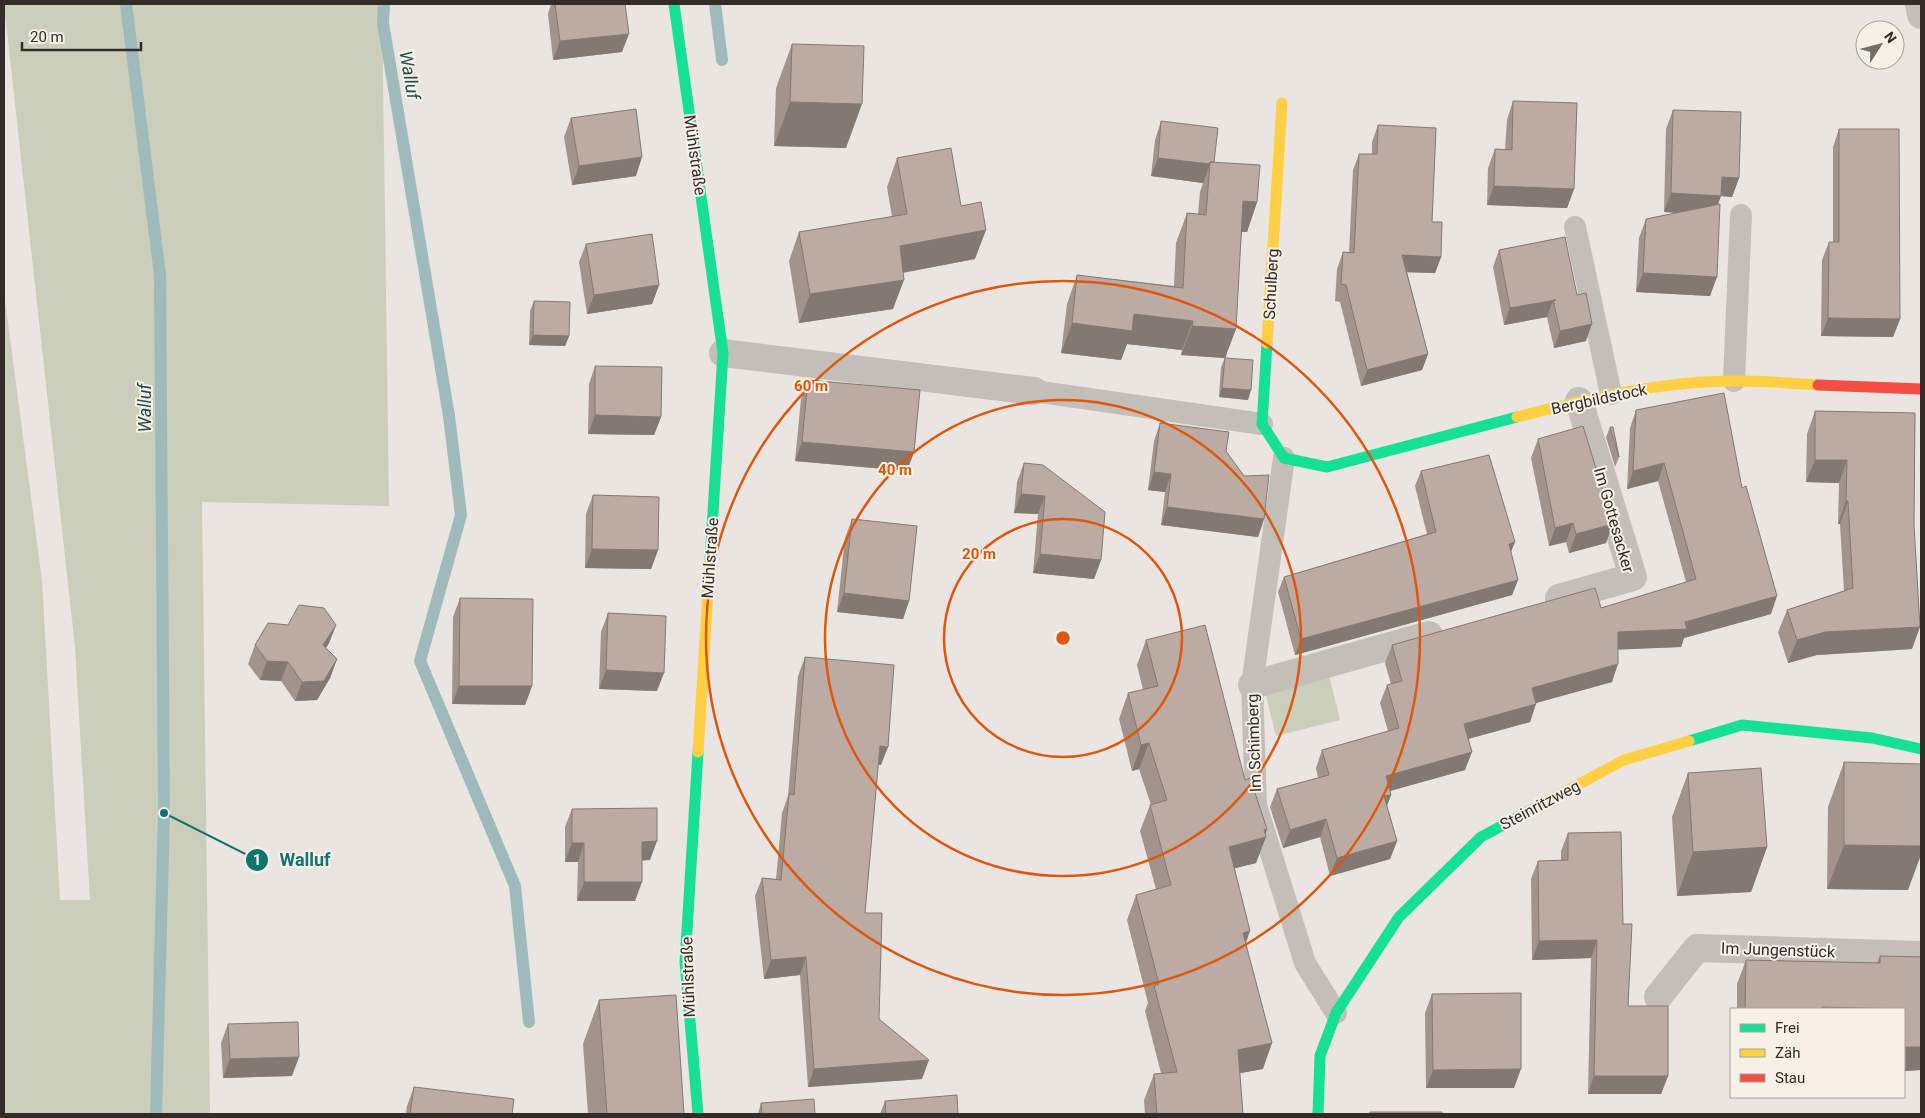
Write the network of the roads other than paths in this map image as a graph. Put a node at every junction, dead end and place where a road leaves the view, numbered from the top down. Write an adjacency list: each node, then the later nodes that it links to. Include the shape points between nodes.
1 (674, 4): 7 (street, Mühlstraße)
2 (1919, 4): 3 (street)
3 (1921, 15)
4 (1282, 103): 13 (street, Schulberg)
5 (1741, 215): 8 (lane)
6 (1575, 227): 11 (lane)
7 (723, 353): 10 (street); 22 (street, Mühlstraße, via 685,962)
8 (1734, 381): 9 (street, Bergbildstock); 11 (street, Bergbildstock)
9 (1921, 389)
10 (1034, 391): 13 (lane)
11 (1611, 394): 12 (street, Bergbildstock)
12 (1579, 401): 14 (street, Bergbildstock, via 1327,467); 15 (street, Im Gottesacker, via 1633,577)
13 (1262, 424): 14 (street)
14 (1284, 458): 17 (lane, Im Schimberg)
15 (1538, 604)
16 (1452, 628): 17 (street)
17 (1252, 685): 21 (lane, Im Schimberg, via 1256,805 1305,963)
18 (1921, 749): 21 (street, Steinritzweg, via 1872,738 1742,725 1624,760 1481,837 1399,918)
19 (1921, 954): 20 (street, Im Jungenstück, via 1698,948)
20 (1658, 997)
21 (1336, 1013): 23 (street, Steinritzweg, via 1320,1056)
22 (698, 1114)
23 (1318, 1114)

